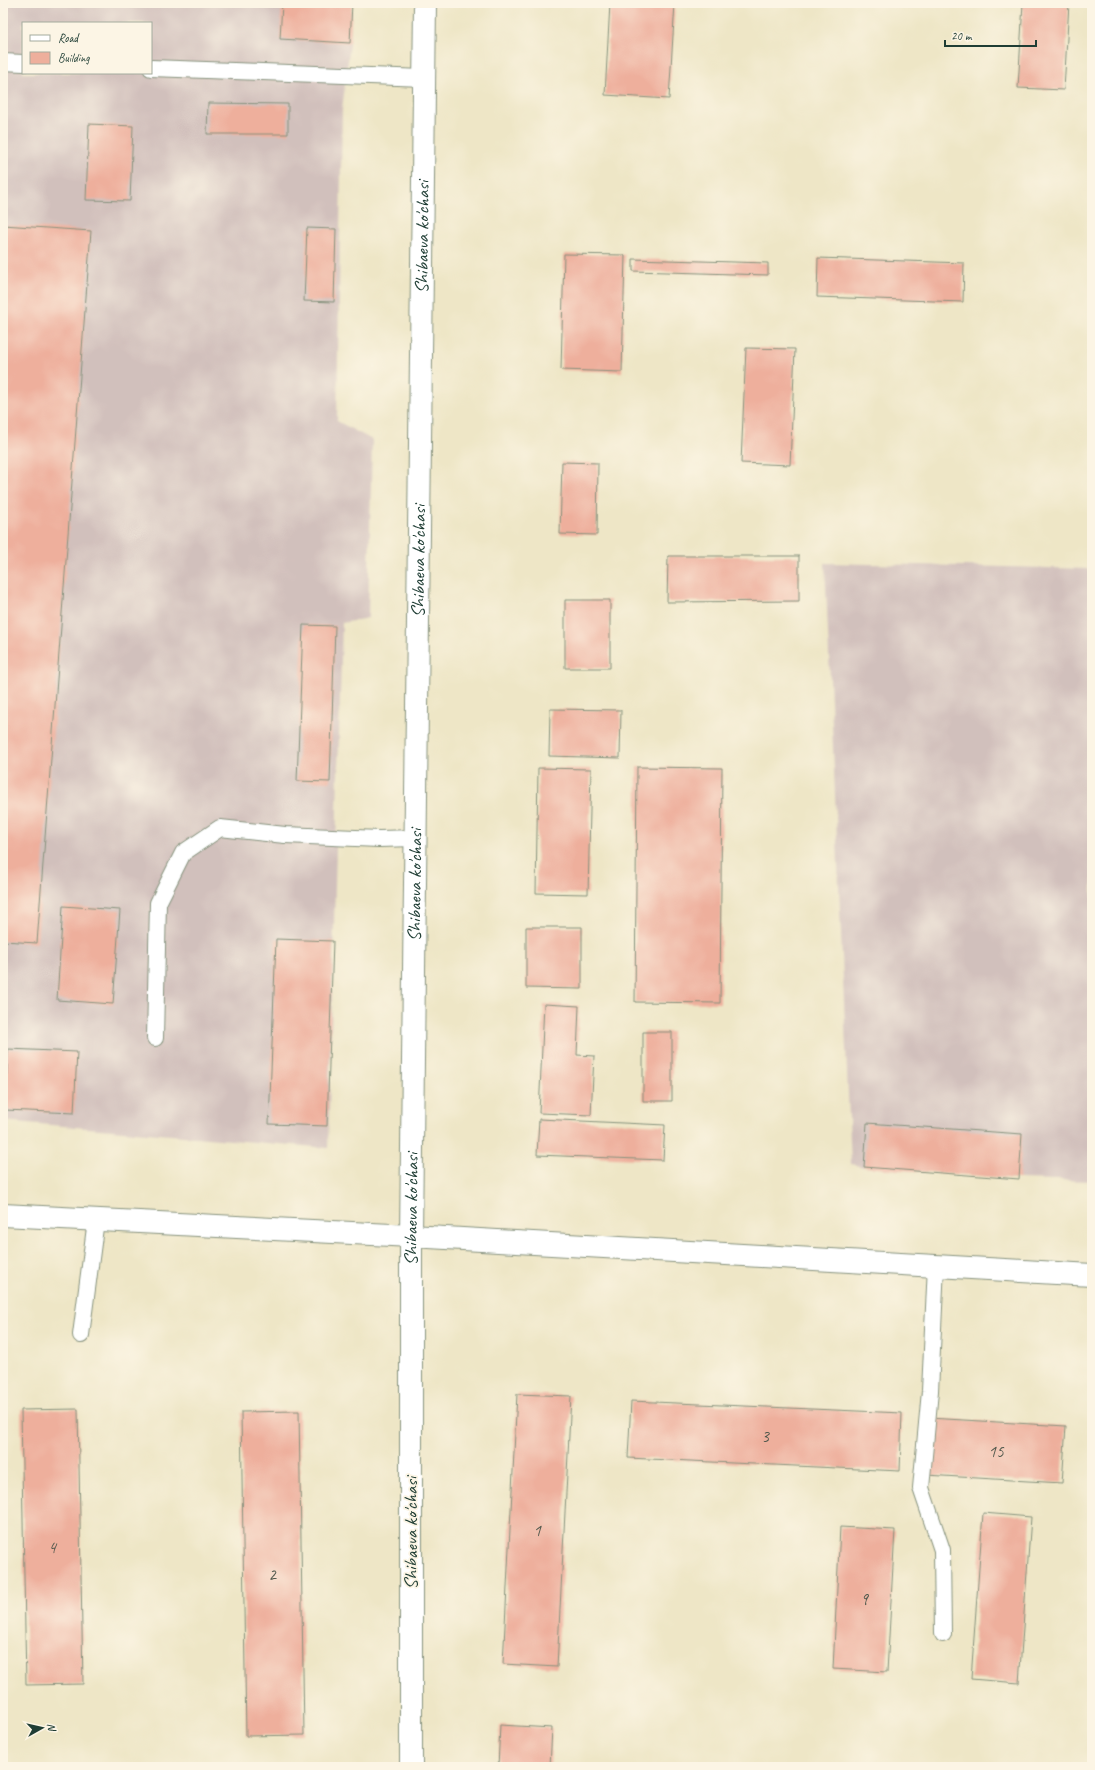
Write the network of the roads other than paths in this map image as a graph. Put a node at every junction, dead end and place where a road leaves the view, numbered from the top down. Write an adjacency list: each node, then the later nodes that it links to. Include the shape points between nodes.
1 (425, 3): 5 (street, Shibaeva ko'chasi)
2 (3, 62): 3 (lane)
3 (22, 63)
4 (152, 68): 5 (lane)
5 (424, 78): 6 (street, Shibaeva ko'chasi)
6 (416, 838): 7 (lane, via 285,835 220,828 183,853 158,903); 10 (street, Shibaeva ko'chasi)
7 (155, 1038)
8 (3, 1215): 9 (street)
9 (96, 1220): 10 (street); 13 (lane)
10 (412, 1236): 11 (street); 15 (street, Shibaeva ko'chasi)
11 (936, 1266): 12 (street); 14 (lane, via 930,1392 921,1488 942,1550)
12 (1092, 1275)
13 (81, 1335)
14 (943, 1634)
15 (411, 1767)

